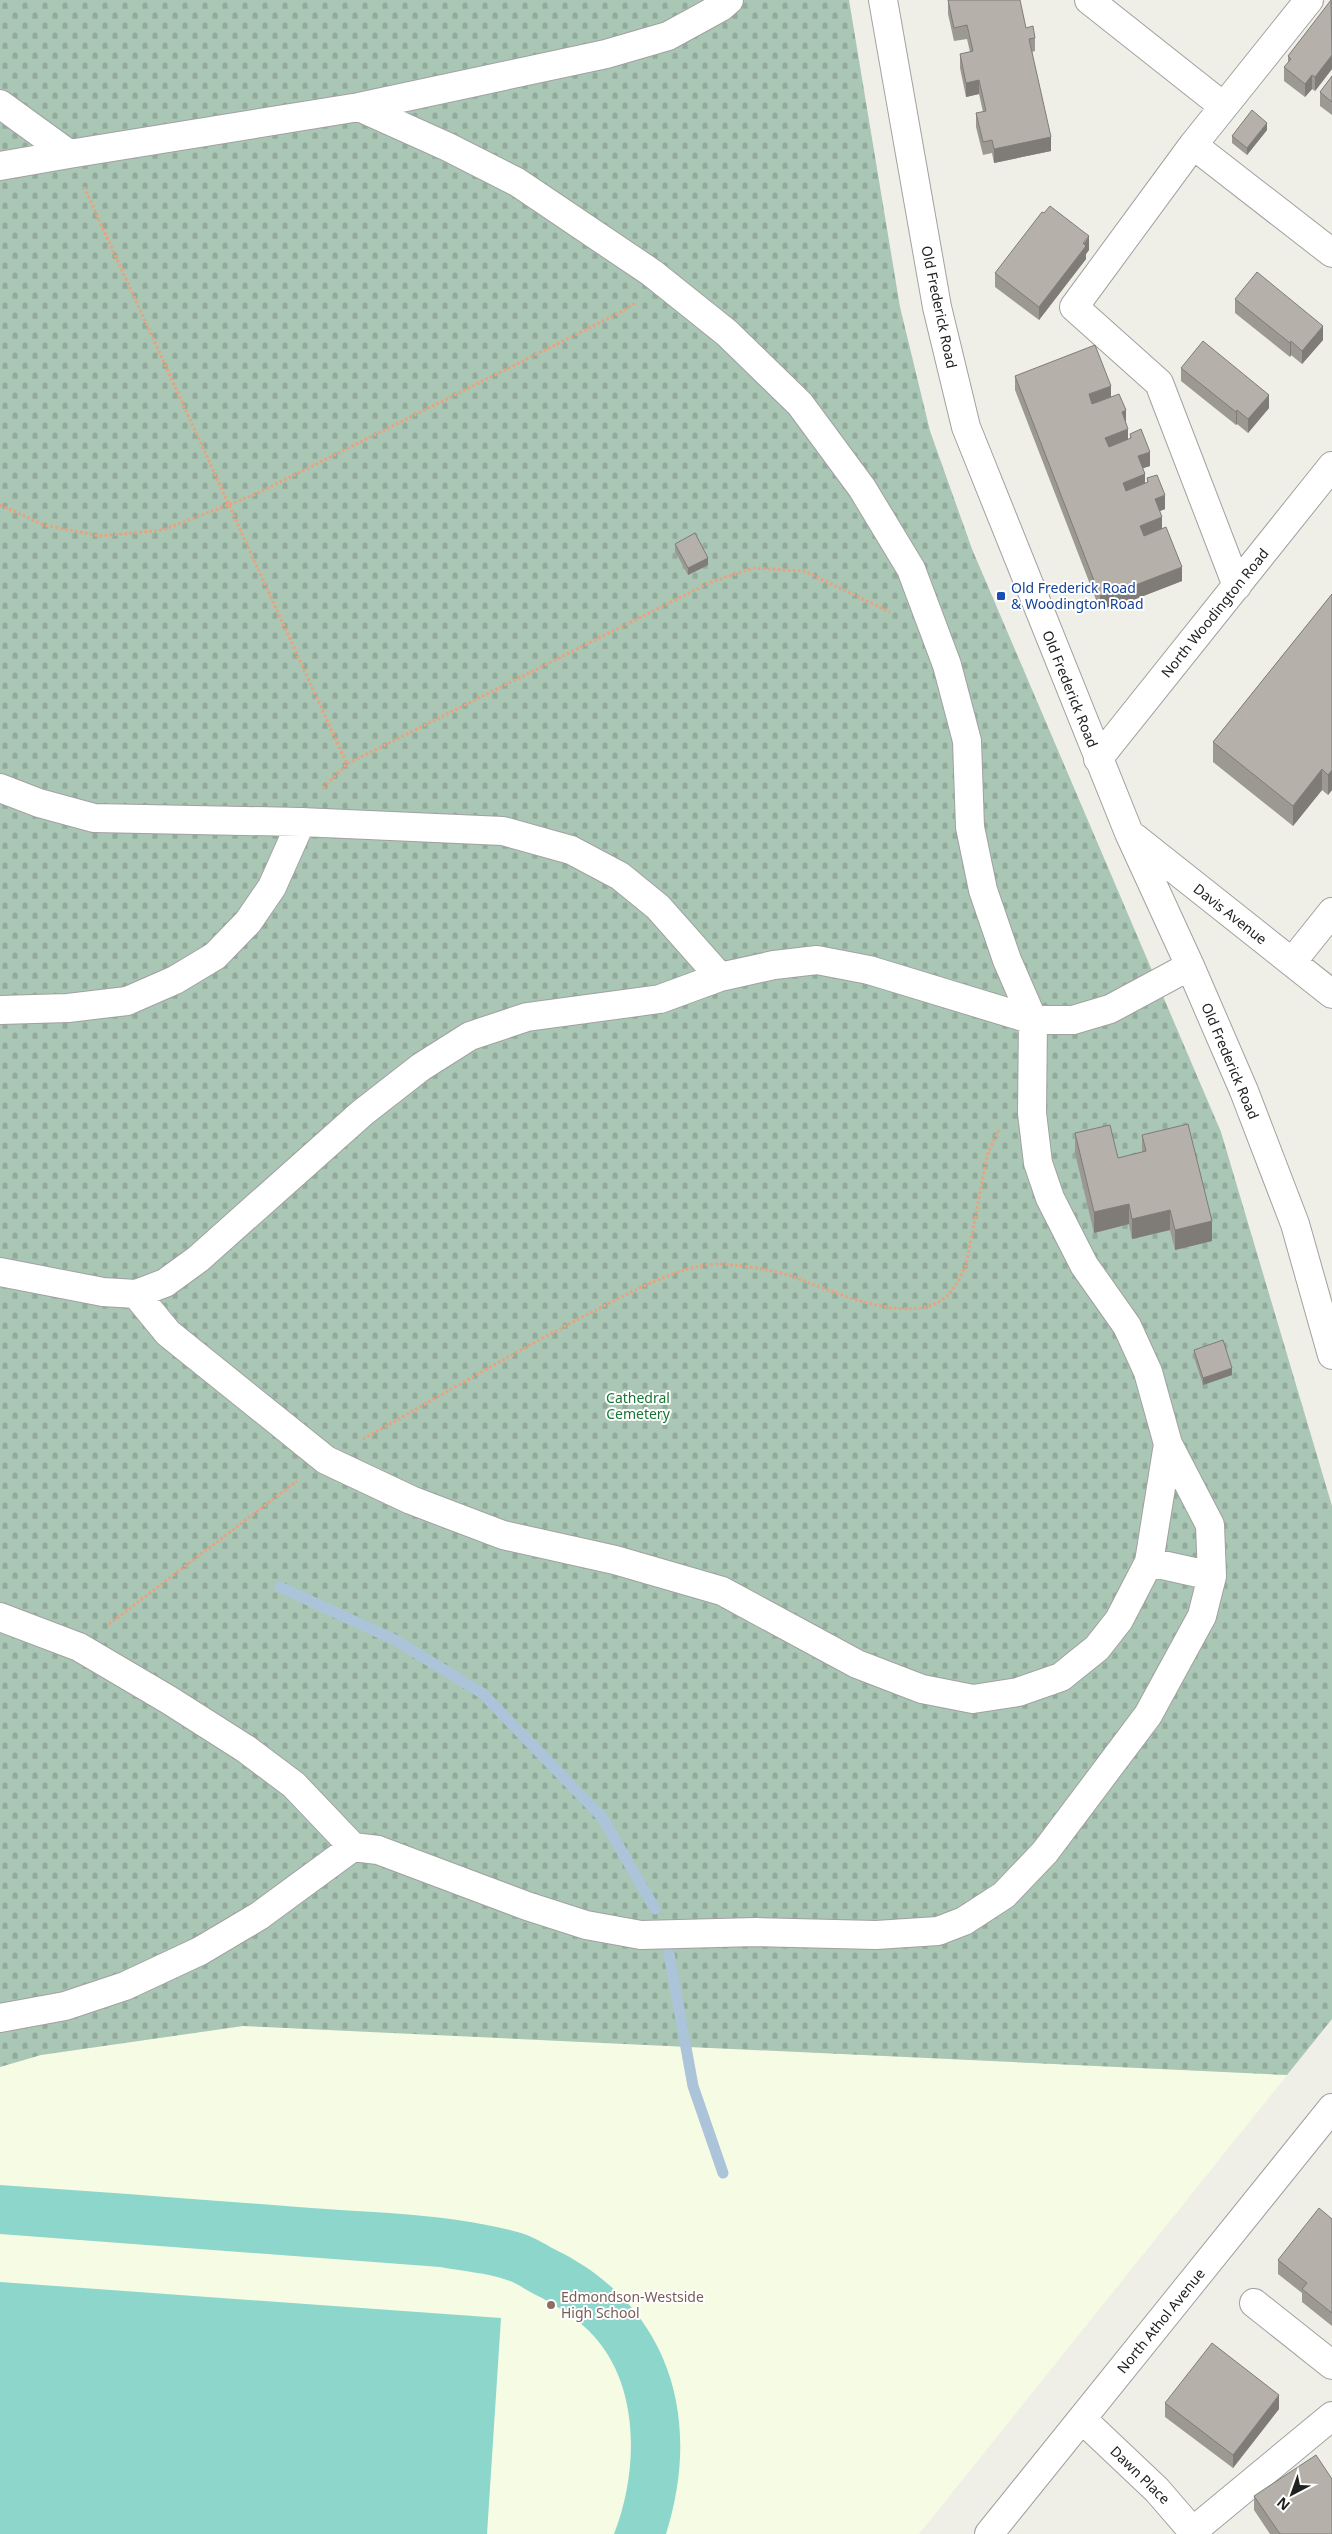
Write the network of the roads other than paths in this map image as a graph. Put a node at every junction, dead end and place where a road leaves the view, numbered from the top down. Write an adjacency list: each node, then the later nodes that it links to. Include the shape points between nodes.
1 (729, 0): 7 (street, via 668,36 606,54)
2 (883, 0): 14 (street, Old Frederick Road, via 937,307 966,427)
3 (1089, 0): 6 (street)
4 (1309, 0): 6 (street)
5 (0, 104): 9 (street)
6 (1224, 106): 8 (street)
7 (359, 107): 9 (street); 24 (street, via 517,182 665,283 727,332 800,404 862,488 910,569 947,665 966,741 970,827 983,890 1007,960)
8 (1192, 145): 11 (street); 13 (street, via 1074,307 1159,383)
9 (69, 154): 10 (street)
10 (0, 166)
11 (1332, 253)
12 (1332, 466): 13 (street, North Woodington Road)
13 (1236, 586): 14 (street, North Woodington Road)
14 (1098, 758): 17 (street, Old Frederick Road)
15 (0, 788): 16 (street, via 94,818)
16 (301, 822): 21 (street, via 503,831 571,850 620,876 658,907); 23 (street, via 272,887 248,922 215,956 175,980 127,1000 68,1008)
17 (1129, 833): 19 (street, Davis Avenue); 20 (street, Old Frederick Road)
18 (1332, 912): 19 (street)
19 (1292, 962): 22 (street, Davis Avenue)
20 (1190, 966): 24 (street, via 1110,1009 1073,1020); 27 (street, Old Frederick Road, via 1244,1092 1295,1224)
21 (720, 977): 24 (street, via 774,964 817,960 869,970); 26 (street, via 660,1000 528,1017 470,1036 421,1067 362,1113 198,1260 165,1283)
22 (1332, 994)
23 (0, 1010)
24 (1033, 1020): 28 (street, via 1032,1114 1038,1163 1050,1198 1084,1265 1127,1326 1148,1372)
25 (0, 1272): 26 (street, via 103,1292)
26 (136, 1294): 29 (street, via 168,1333 326,1460 410,1500 502,1534 615,1560 722,1591 857,1664 922,1688 973,1699 1018,1692 1061,1677 1097,1648 1119,1620)
27 (1332, 1355)
28 (1168, 1444): 29 (street); 30 (street, via 1210,1525)
29 (1149, 1562): 30 (street)
30 (1212, 1576): 32 (street, via 1202,1616 1148,1715 1045,1852 1004,1895 964,1921 938,1931 876,1935 756,1932 641,1935 586,1926 378,1850)
31 (4, 1623): 32 (street, via 79,1647 246,1749 294,1785)
32 (353, 1846): 33 (street, via 259,1916 200,1951 125,1986 65,2006)
33 (0, 2018)
34 (1331, 2110): 38 (street, North Athol Avenue)
35 (1254, 2303): 36 (street)
36 (1332, 2365)
37 (1332, 2416): 39 (street)
38 (1082, 2419): 39 (street, Dawn Place, via 1157,2490); 40 (street, North Athol Avenue)
39 (1194, 2532)
40 (990, 2534)

